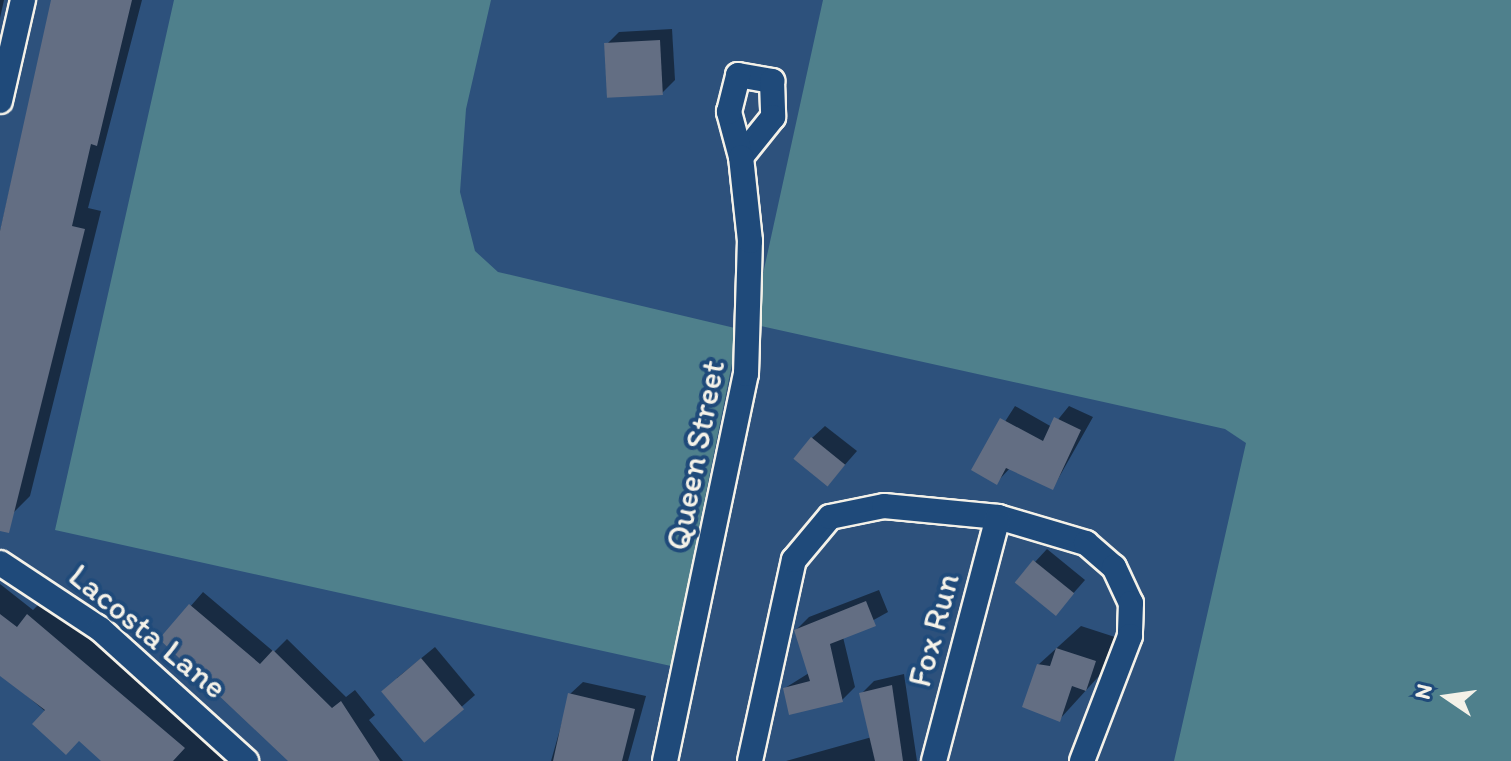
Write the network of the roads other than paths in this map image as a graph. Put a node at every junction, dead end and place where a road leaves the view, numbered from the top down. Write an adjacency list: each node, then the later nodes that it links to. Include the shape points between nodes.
1 (23, 0): 2 (street)
2 (0, 101)
3 (741, 157): 7 (street, Queen Street, via 750,241 746,374)
4 (998, 517): 8 (street, via 884,506 848,509 811,532 794,560); 9 (street, Fox Run); 10 (street, via 1086,543 1114,567 1131,603 1130,636)
5 (0, 563): 6 (street, Lacosta Lane, via 100,629)
6 (246, 761)
7 (665, 761)
8 (750, 761)
9 (934, 761)
10 (1082, 761)

